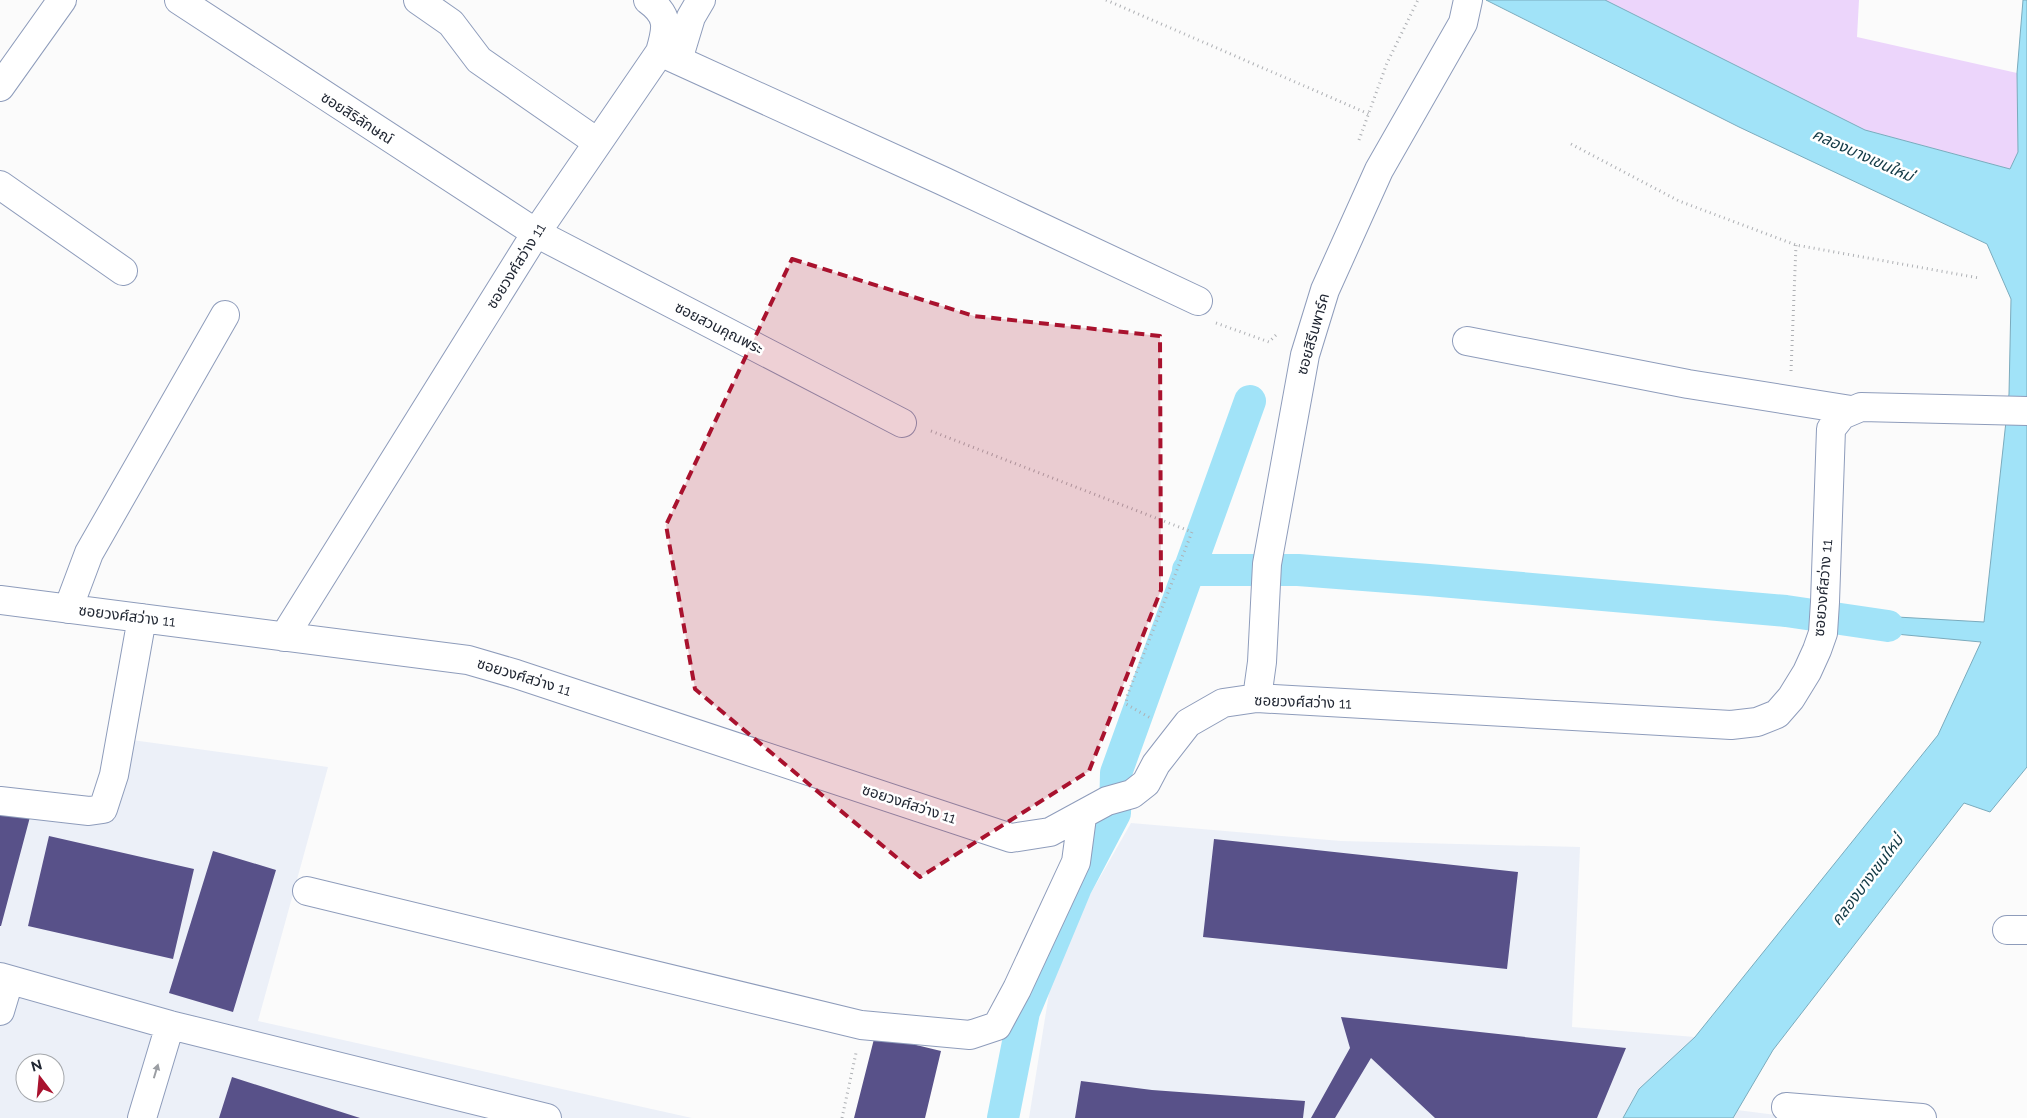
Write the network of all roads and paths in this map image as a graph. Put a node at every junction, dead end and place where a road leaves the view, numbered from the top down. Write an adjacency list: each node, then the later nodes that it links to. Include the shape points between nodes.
1 (62, 0): 10 (street)
2 (179, 0): 16 (street, ซอยสิริลักษณ์)
3 (418, 0): 12 (street, via 451,23 479,60)
4 (648, 0): 9 (street, ซอยวงศ์สว่าง 11, via 658,7 663,16)
5 (700, 0): 9 (street)
6 (1106, 0): 11 (path)
7 (1418, 0): 11 (path, via 1387,63)
8 (1468, 0): 33 (street, ซอยสิรีนพาร์ค, via 1463,23 1378,170 1325,290 1304,355 1267,564)
9 (669, 56): 12 (street, ซอยวงศ์สว่าง 11); 20 (street, via 934,177)
10 (0, 87)
11 (1369, 114): 14 (path)
12 (597, 142): 16 (street, ซอยวงศ์สว่าง 11)
13 (1571, 144): 17 (path, via 1679,201)
14 (1356, 148)
15 (0, 185): 18 (street)
16 (536, 233): 27 (street, ซอยสวนคุณพระ); 32 (street, ซอยวงศ์สว่าง 11)
17 (1796, 244): 19 (path); 24 (path)
18 (123, 271)
19 (1979, 278)
20 (1205, 311): 22 (path, via 1269,342 1277,336)
21 (224, 315): 30 (street, via 89,553)
22 (1280, 327)
23 (1467, 340): 24 (street, via 1688,384)
24 (1790, 400): 25 (street)
25 (1851, 410): 26 (street, via 1861,407); 33 (street, ซอยวงศ์สว่าง 11, via 1842,415 1831,429 1822,633 1807,672 1777,714 1757,722 1731,725)
26 (2027, 411)
27 (902, 423)
28 (928, 430): 34 (path, via 1192,532 1126,704)
29 (0, 600): 30 (street, ซอยวงศ์สว่าง 11)
30 (68, 609): 31 (street, ซอยวงศ์สว่าง 11)
31 (142, 618): 32 (street, ซอยวงศ์สว่าง 11); 35 (street, via 114,775 103,809)
32 (284, 637): 36 (street, ซอยวงศ์สว่าง 11, via 478,663 1011,838 1050,832)
33 (1258, 698): 36 (street, ซอยวงศ์สว่าง 11, via 1223,703 1188,723 1156,764 1146,783)
34 (1151, 719)
35 (0, 801)
36 (1082, 817): 41 (street, via 1076,862 997,1026 970,1035)
37 (307, 891): 41 (street)
38 (5, 979): 39 (street); 40 (street)
39 (0, 1011)
40 (170, 1024): 43 (street, one-way to 40); 44 (street)
41 (861, 1025): 45 (path)
42 (1786, 1106): 46 (street)
43 (142, 1118)
44 (547, 1118)
45 (842, 1118)
46 (1922, 1118)

